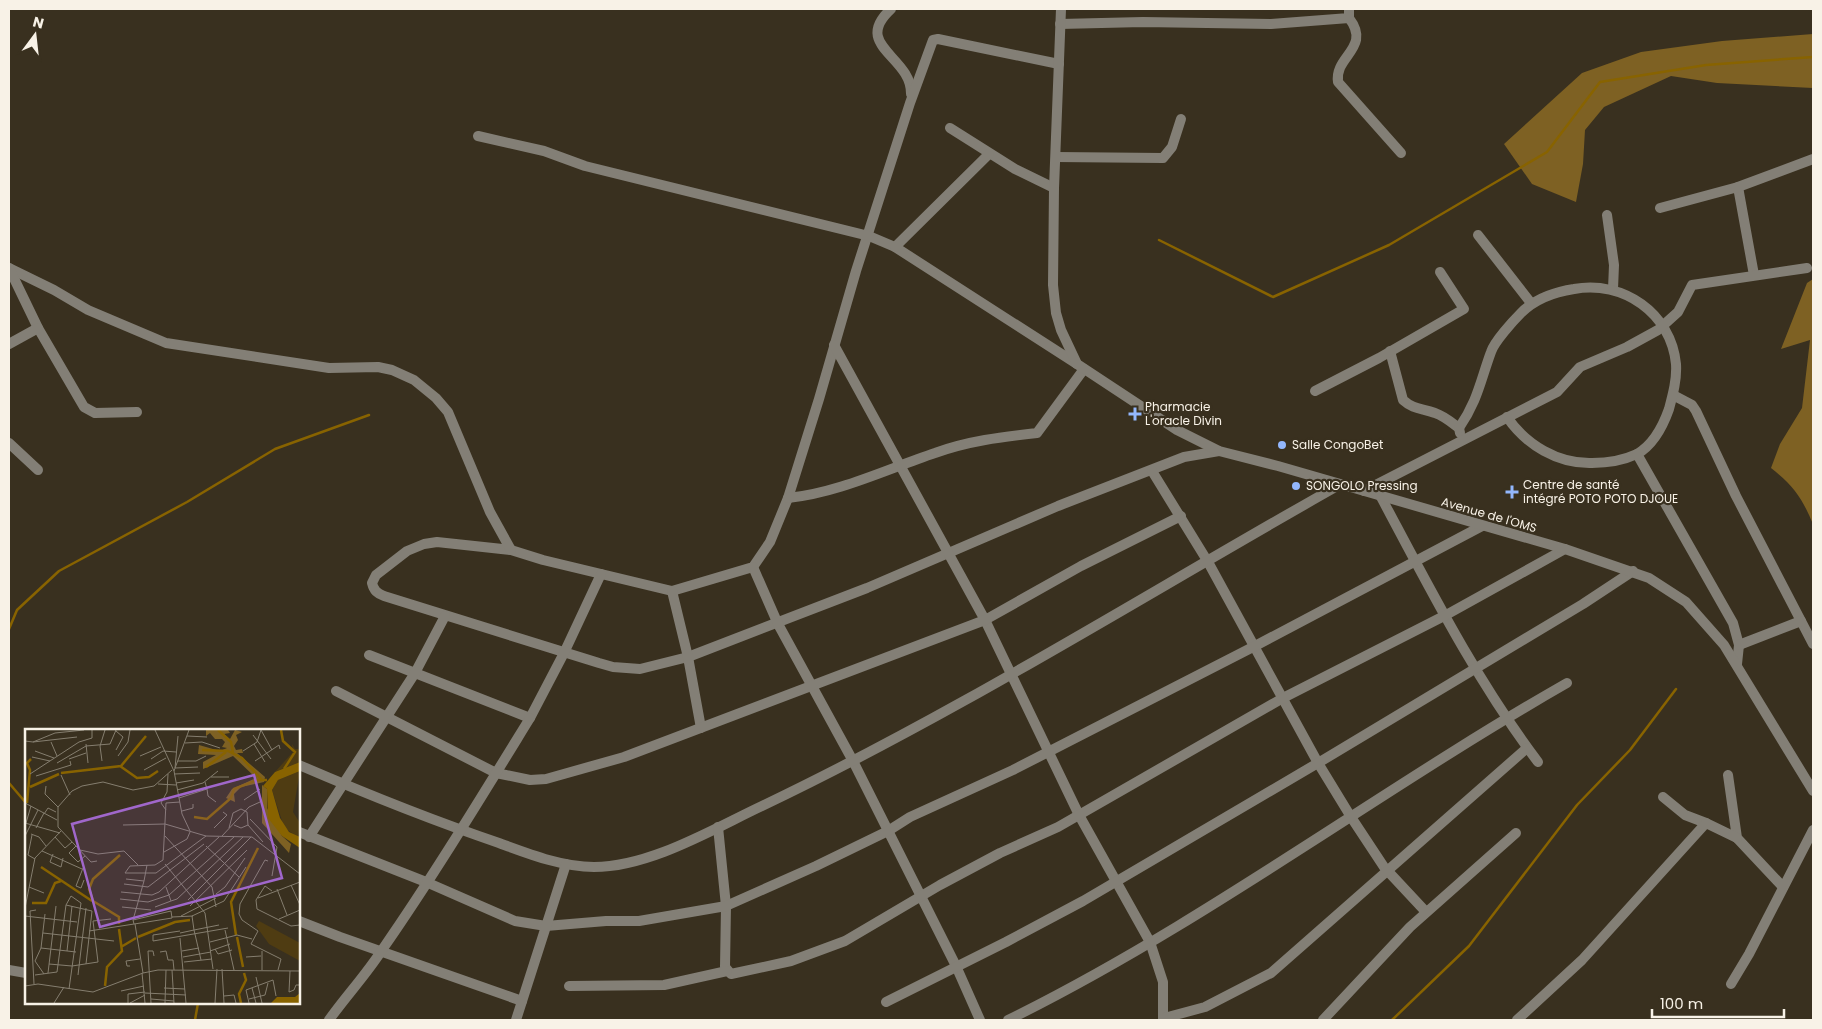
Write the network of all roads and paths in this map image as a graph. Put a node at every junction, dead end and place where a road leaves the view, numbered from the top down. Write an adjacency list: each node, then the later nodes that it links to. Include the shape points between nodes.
1 (890, 9): 6 (street, via 878,23 876,32 878,41 908,74)
2 (1061, 9): 4 (street)
3 (1349, 14): 4 (street, via 1270,24); 10 (street, via 1358,35 1340,68 1338,82)
4 (1060, 24): 5 (street)
5 (1058, 64): 6 (street, via 933,40); 12 (street)
6 (910, 103): 19 (street)
7 (1181, 119): 12 (street, via 1172,147 1163,158)
8 (950, 128): 11 (street)
9 (478, 136): 19 (street, Avenue de l'OMS, via 544,151 585,166)
10 (1401, 153)
11 (989, 154): 15 (street); 20 (street)
12 (1056, 157): 15 (street)
13 (1813, 159): 14 (street)
14 (1738, 187): 16 (street); 24 (street)
15 (1054, 188): 32 (street, via 1053,285 1056,313 1068,346)
16 (1660, 208)
17 (1607, 215): 25 (street, via 1614,264)
18 (1478, 235): 26 (street)
19 (869, 236): 20 (street, Avenue de l'OMS); 30 (street)
20 (895, 247): 32 (street, Avenue de l'OMS)
21 (9, 268): 28 (street); 52 (street, via 88,310 166,343 329,368 378,367 414,380 448,412 490,512)
22 (1807, 268): 24 (street)
23 (1440, 272): 31 (street, via 1464,309)
24 (1754, 275): 27 (street, via 1692,284 1678,312)
25 (1613, 288): 26 (street, via 1589,286 1554,292); 27 (street, via 1634,298)
26 (1531, 303): 37 (street, via 1491,350 1478,396)
27 (1664, 325): 34 (street, via 1676,364); 36 (street, via 1627,347 1580,367 1557,392)
28 (38, 328): 29 (street); 35 (street, via 88,412)
29 (9, 344)
30 (834, 345): 42 (street); 48 (street)
31 (1390, 351): 33 (street); 37 (street, via 1403,400 1418,410 1445,417)
32 (1081, 366): 40 (street, Avenue de l'OMS, via 1178,430); 42 (street, via 1037,433 984,438)
33 (1315, 390)
34 (1673, 395): 41 (street, via 1660,430); 63 (street, via 1692,405 1696,411)
35 (137, 412)
36 (1507, 417): 38 (street); 41 (street, via 1527,441 1563,459 1581,464 1597,463)
37 (1459, 428): 38 (street)
38 (1461, 442): 46 (street)
39 (9, 443): 43 (street)
40 (1218, 451): 44 (street, via 1184,457); 45 (street, Avenue de l'OMS)
41 (1637, 454): 66 (street, via 1733,623)
42 (898, 466): 48 (street, via 805,496); 53 (street)
43 (38, 470)
44 (1152, 471): 49 (street); 53 (street, via 1058,506)
45 (1341, 484): 46 (street, Avenue de l'OMS); 55 (street)
46 (1364, 491): 47 (street, Avenue de l'OMS)
47 (1381, 497): 50 (street, Avenue de l'OMS); 54 (street)
48 (788, 498): 56 (street, via 770,542)
49 (1182, 516): 55 (street); 62 (street, via 1081,566)
50 (1482, 526): 51 (street, Avenue de l'OMS); 54 (street)
51 (1565, 549): 57 (street, Avenue de l'OMS); 60 (street)
52 (511, 550): 58 (street); 61 (street, via 437,542 424,544 400,556 373,578 376,593)
53 (948, 555): 62 (street); 64 (street)
54 (1414, 560): 60 (street); 67 (street)
55 (1208, 562): 67 (street); 74 (street)
56 (753, 567): 59 (street); 64 (street)
57 (1633, 571): 71 (street, Avenue de l'OMS, via 1657,582 1686,602); 72 (street)
58 (601, 574): 59 (street); 68 (street)
59 (672, 591): 70 (street)
60 (1446, 615): 72 (street); 78 (street)
61 (445, 616): 68 (street); 73 (street)
62 (985, 620): 74 (street); 76 (street)
63 (1801, 621): 65 (street); 66 (street)
64 (778, 624): 70 (street); 76 (street)
65 (1813, 644)
66 (1739, 645): 71 (street)
67 (1256, 646): 78 (street); 84 (street)
68 (564, 653): 70 (street, via 626,668 658,666); 80 (street)
69 (369, 655): 73 (street)
70 (688, 657): 82 (street)
71 (1737, 664): 92 (street, Avenue de l'OMS)
72 (1475, 668): 81 (street); 87 (street)
73 (415, 673): 79 (street); 80 (street)
74 (1011, 673): 84 (street); 85 (street)
75 (1567, 683): 81 (street)
76 (811, 686): 82 (street); 85 (street)
77 (336, 691): 79 (street)
78 (1283, 698): 87 (street); 94 (street)
79 (386, 716): 89 (street); 91 (street)
80 (530, 718): 89 (street)
81 (1506, 718): 83 (street); 95 (street)
82 (701, 728): 89 (street, via 624,758 561,776 530,780)
83 (1527, 748): 86 (street); 106 (street)
84 (1048, 751): 94 (street); 100 (street, via 910,817)
85 (853, 761): 97 (street); 100 (street)
86 (1538, 762)
87 (1318, 763): 95 (street); 107 (street)
88 (300, 765): 91 (street)
89 (496, 773): 99 (street)
90 (1728, 775): 104 (street)
91 (342, 784): 99 (street); 103 (street)
92 (1813, 791)
93 (1663, 797): 96 (street, via 1685,814)
94 (1079, 815): 107 (street); 110 (street)
95 (1351, 817): 106 (street); 115 (street)
96 (1706, 823): 104 (street); 131 (street, via 1582,960)
97 (718, 827): 105 (street, via 643,859 607,866); 111 (street)
98 (1813, 830): 109 (street)
99 (462, 831): 105 (street); 108 (street)
100 (888, 831): 110 (street); 111 (street)
101 (300, 832): 103 (street)
102 (1516, 833): 112 (street)
103 (309, 836): 108 (street)
104 (1737, 838): 109 (street)
105 (566, 864): 114 (street)
106 (1388, 870): 112 (street); 125 (street, via 1271,974 1205,1007)
107 (1116, 881): 115 (street); 117 (street)
108 (426, 882): 114 (street, via 515,921); 116 (street)
109 (1783, 887): 121 (street)
110 (920, 897): 117 (street); 119 (street, via 845,941 791,961 731,974)
111 (726, 906): 114 (street, via 640,921); 119 (street)
112 (1426, 912): 130 (street)
113 (300, 921): 116 (street)
114 (546, 926): 123 (street)
115 (1150, 942): 125 (street, via 1163,982); 129 (street)
116 (382, 952): 123 (street); 126 (street)
117 (956, 966): 124 (street); 128 (street)
118 (9, 970): 120 (street)
119 (727, 971): 122 (street, via 664,985)
120 (25, 973)
121 (1731, 984)
122 (569, 986)
123 (522, 1001): 127 (street)
124 (886, 1002)
125 (1164, 1019)
126 (329, 1020)
127 (516, 1020)
128 (980, 1020)
129 (1008, 1020)
130 (1323, 1020)
131 (1517, 1020)

